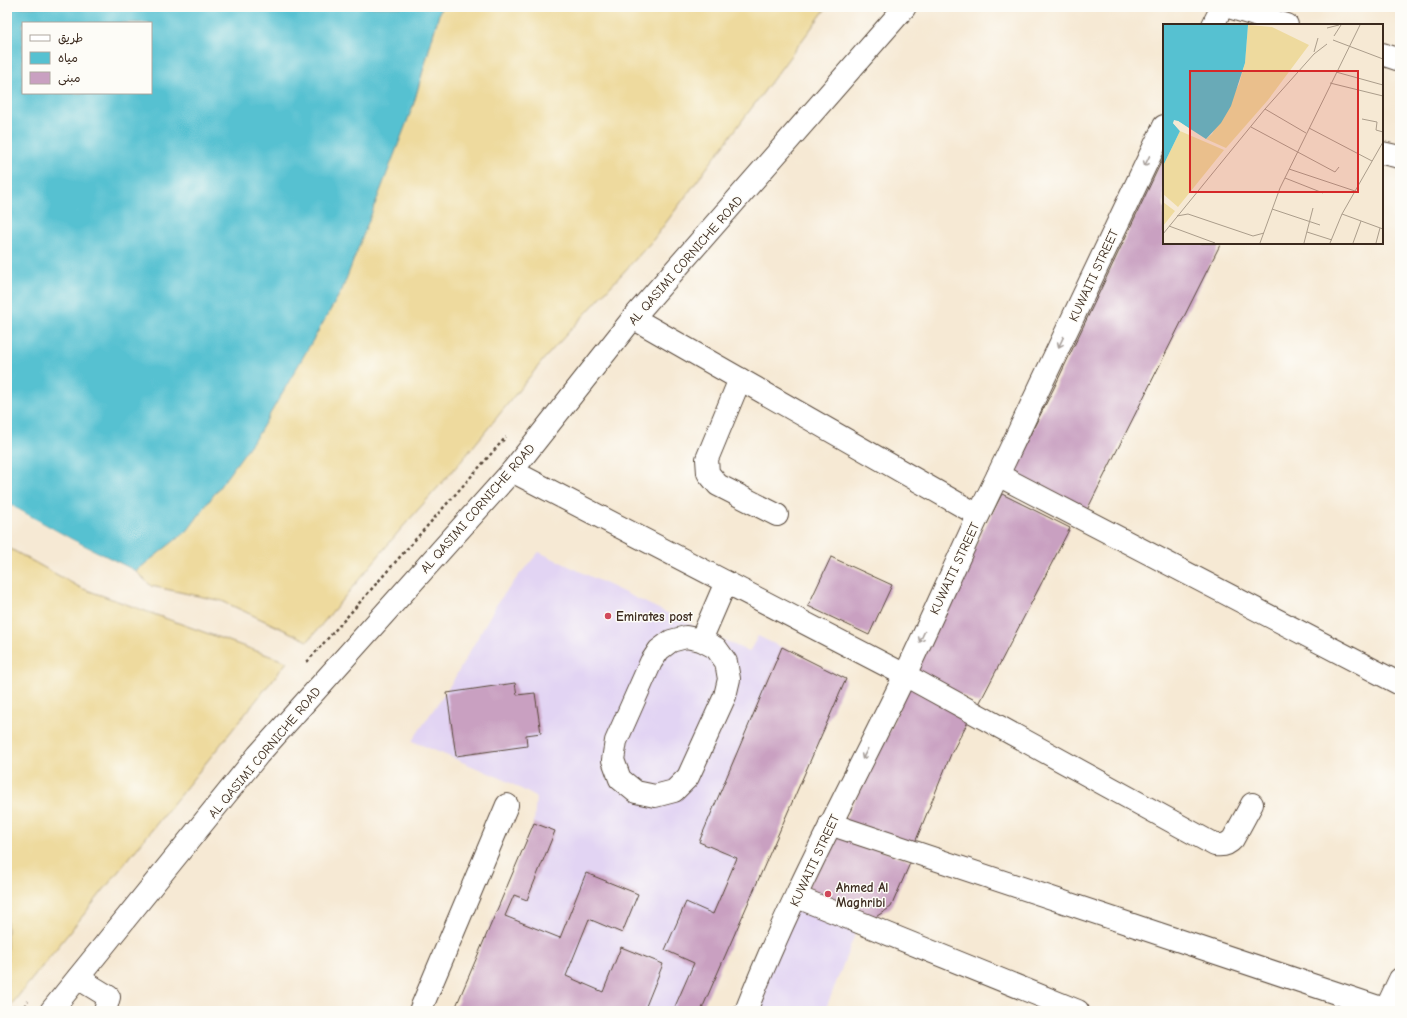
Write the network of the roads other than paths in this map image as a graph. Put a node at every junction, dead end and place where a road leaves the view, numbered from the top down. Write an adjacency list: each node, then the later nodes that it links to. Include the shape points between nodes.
1 (905, 7): 11 (street, AL QASIMI CORNICHE ROAD)
2 (1222, 7): 4 (street)
3 (1229, 7): 5 (street)
4 (1214, 24)
5 (1284, 24)
6 (1383, 54): 7 (street)
7 (1400, 60)
8 (1163, 128): 14 (street, KUWAITI STREET, one-way to 14)
9 (1383, 153): 10 (street)
10 (1400, 157)
11 (633, 318): 12 (street); 13 (street, AL QASIMI CORNICHE ROAD)
12 (740, 379): 15 (street, via 707,459 708,473 718,484); 16 (street)
13 (512, 471): 17 (street); 25 (street, AL QASIMI CORNICHE ROAD, via 258,755)
14 (998, 475): 16 (street, KUWAITI STREET); 20 (street)
15 (777, 515)
16 (978, 515): 19 (street, KUWAITI STREET, one-way to 19)
17 (726, 582): 18 (street); 19 (street)
18 (701, 640): 18 (street, via 679,639 659,650 651,662 616,740 613,760 620,779 636,792 655,796 674,791 688,777 725,696 729,679 726,662 716,648)
19 (905, 675): 21 (street, via 1215,845 1220,846 1233,840); 23 (street, KUWAITI STREET, one-way to 23)
20 (1400, 684)
21 (1252, 804)
22 (507, 805): 30 (street)
23 (830, 824): 24 (street, KUWAITI STREET); 27 (street)
24 (797, 897): 31 (street, KUWAITI STREET); 32 (street)
25 (78, 978): 28 (street, AL QASIMI CORNICHE ROAD); 29 (street, via 110,996)
26 (1400, 979): 27 (street)
27 (1387, 1010)
28 (51, 1011)
29 (104, 1011)
30 (420, 1011)
31 (746, 1011)
32 (1078, 1011)

